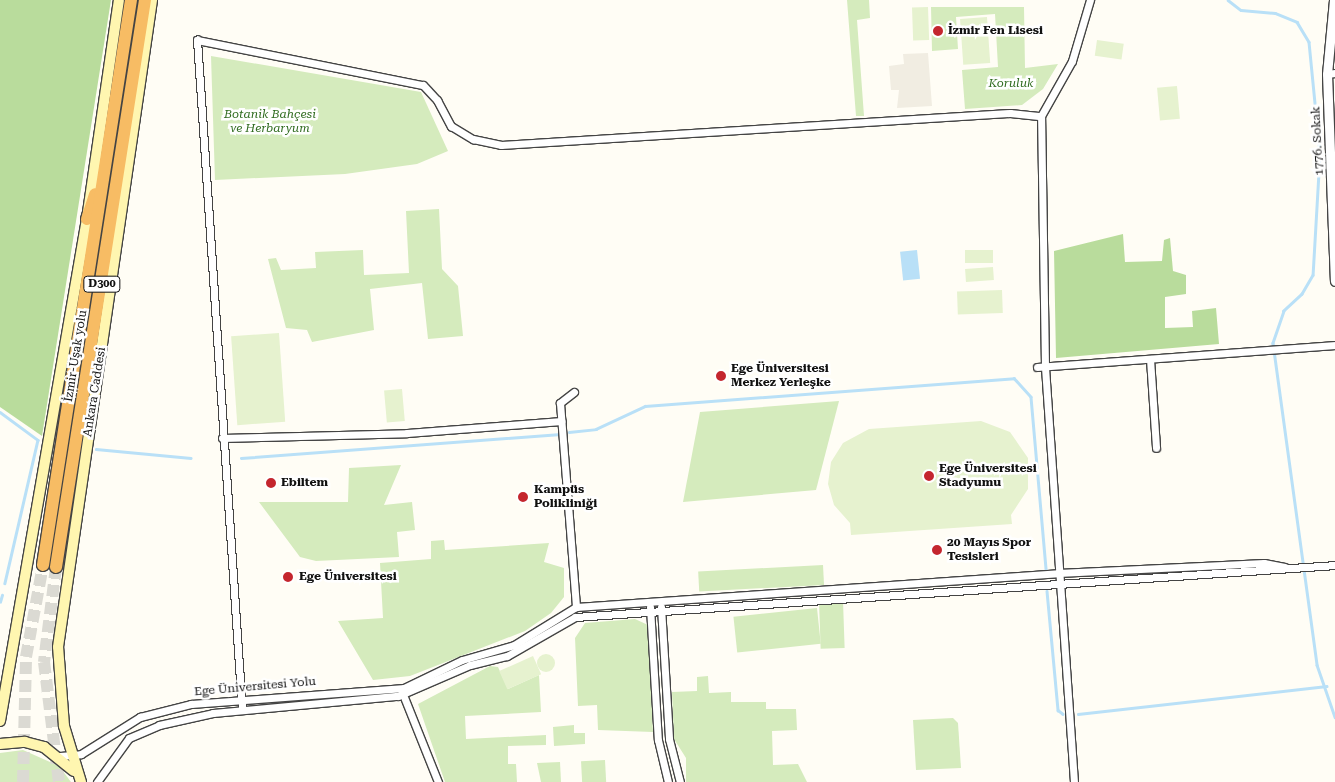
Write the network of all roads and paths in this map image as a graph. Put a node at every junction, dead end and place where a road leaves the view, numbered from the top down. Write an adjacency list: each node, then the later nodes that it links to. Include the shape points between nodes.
1 (119, 0): 15 (main road)
2 (131, 0): 11 (highway, İzmir-Uşak yolu / D300)
3 (145, 0): 12 (highway, Ankara Caddesi / D300)
4 (152, 0): 14 (main road, Ankara Caddesi)
5 (1090, 0): 9 (street, via 1072,61)
6 (1334, 0): 7 (street, 1776. Sokak)
7 (1331, 74): 8 (street, 1776. Sokak)
8 (1332, 113): 10 (street, 1776. Sokak)
9 (1041, 116): 20 (street); 23 (street, via 1010,112 500,145 473,139 451,126 437,100 423,85 197,40)
10 (1333, 137): 13 (street, 1776. Sokak)
11 (108, 153): 15 (highway); 27 (highway, İzmir-Uşak yolu / D300)
12 (121, 167): 14 (highway); 27 (highway, Ankara Caddesi / D300)
13 (1334, 167): 16 (street, 1776. Sokak)
14 (122, 209): 44 (main road, Ankara Caddesi, via 58,647 61,700)
15 (87, 219): 42 (main road)
16 (1335, 264): 17 (street, 1776. Sokak)
17 (1335, 281)
18 (1335, 345): 19 (street)
19 (1150, 359): 20 (street); 24 (street)
20 (1041, 366): 30 (street)
21 (574, 392): 22 (street, via 560,403)
22 (562, 421): 23 (street, via 407,433); 36 (street)
23 (222, 438): 40 (street)
24 (1156, 448)
25 (1213, 565): 28 (street); 29 (street, via 1264,563); 31 (street)
26 (1335, 565): 29 (street)
27 (49, 566)
28 (1171, 567): 30 (street); 32 (street)
29 (1300, 569): 31 (street)
30 (1058, 573): 33 (street); 34 (street)
31 (1213, 574): 32 (street)
32 (1172, 576): 33 (street)
33 (1059, 584): 34 (street); 51 (street)
34 (831, 593): 35 (street)
35 (661, 607): 37 (street); 50 (street, via 669,739)
36 (576, 608): 37 (street); 38 (street, via 581,613); 39 (street, via 514,645 462,660)
37 (651, 608): 38 (street); 49 (street, via 658,740)
38 (576, 617): 39 (street, via 507,656 470,665)
39 (405, 691): 40 (street, Ege Üniversitesi Yolu); 41 (street, Ege Üniversitesi Yolu); 48 (street)
40 (242, 698): 41 (street); 44 (street, Ege Üniversitesi Yolu, via 191,704 140,718)
41 (242, 710): 47 (street, Ege Üniversitesi Yolu, via 159,725 129,738)
42 (0, 721)
43 (0, 744): 45 (main road, via 25,742)
44 (72, 755): 45 (street, Ege Üniversitesi Yolu); 46 (main road, Ankara Caddesi)
45 (60, 756): 46 (main road)
46 (79, 780)
47 (97, 782)
48 (438, 782)
49 (668, 782)
50 (680, 782)
51 (1074, 782)

